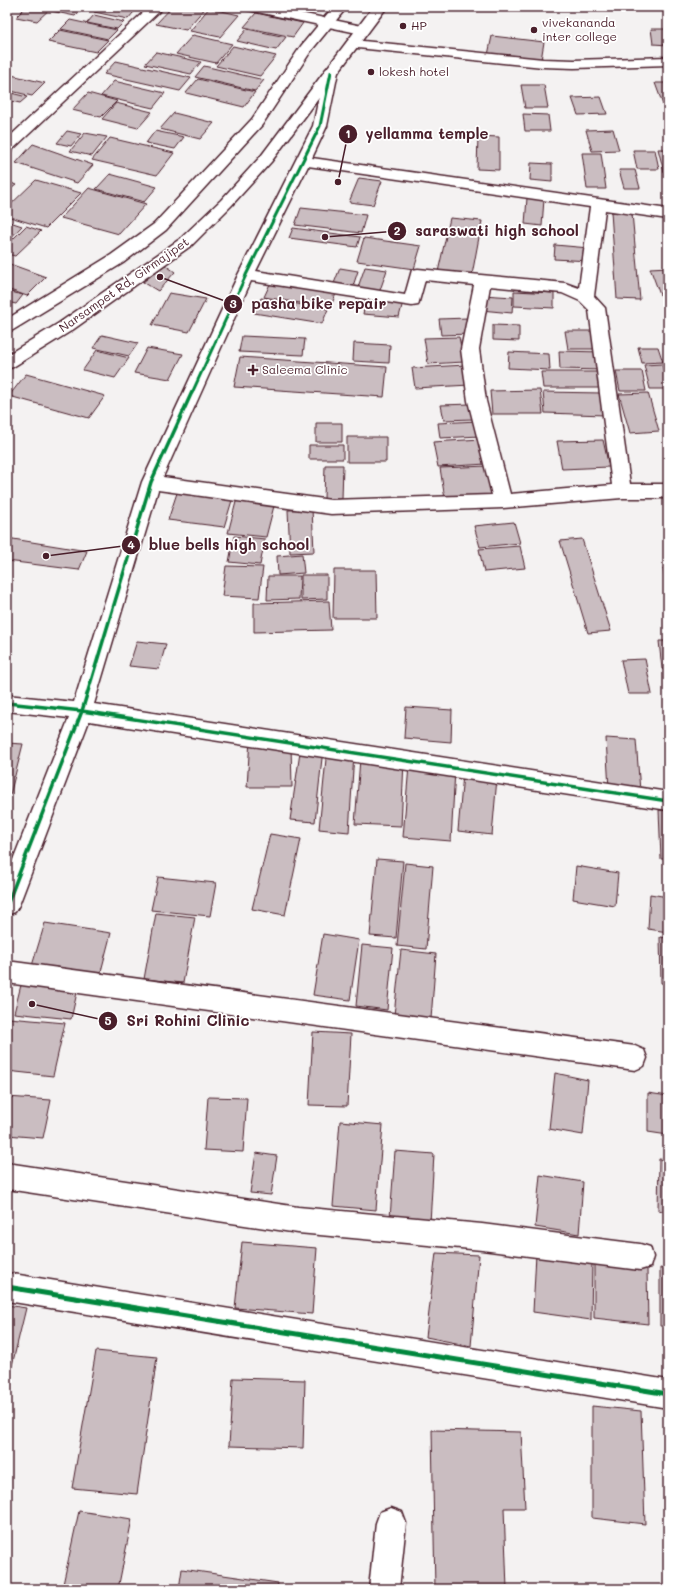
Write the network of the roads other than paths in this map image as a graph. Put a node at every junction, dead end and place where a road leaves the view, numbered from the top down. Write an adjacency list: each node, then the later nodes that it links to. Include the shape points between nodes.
1 (157, 7): 10 (street)
2 (253, 7): 5 (street)
3 (340, 7): 5 (street, Narsampet Rd, Girmajipet)
4 (380, 7): 6 (street, Narsampet Rd, Girmajipet)
5 (328, 24): 6 (street); 17 (street, Narsampet Rd, Girmajipet, via 306,49 257,122 160,227 117,259)
6 (362, 30): 7 (street, Narsampet Rd, Girmajipet)
7 (353, 44): 8 (street, via 543,63); 9 (street, Narsampet Rd, Girmajipet)
8 (668, 61)
9 (331, 72): 11 (street, via 320,126); 18 (street, Narsampet Rd, Girmajipet, via 266,159 186,242 65,327)
10 (7, 147)
11 (304, 160): 12 (street); 14 (street)
12 (598, 203): 13 (street); 16 (street)
13 (668, 214)
14 (246, 275): 15 (street, via 412,301 418,274); 19 (street)
15 (483, 281): 16 (street, via 565,288); 22 (street, via 470,349 476,401)
16 (586, 297): 20 (street, via 597,308)
17 (7, 326)
18 (7, 363)
19 (151, 482): 22 (street, via 331,507); 24 (street)
20 (622, 491): 21 (street); 22 (street)
21 (668, 491)
22 (502, 501)
23 (7, 703): 24 (street)
24 (82, 711): 25 (street); 26 (street)
25 (668, 801)
26 (7, 905)
27 (7, 972): 28 (street)
28 (635, 1058)
29 (7, 1176): 30 (street, via 298,1220 482,1237)
30 (640, 1257)
31 (7, 1287): 32 (street)
32 (668, 1394)
33 (391, 1523): 34 (street)
34 (384, 1589)

